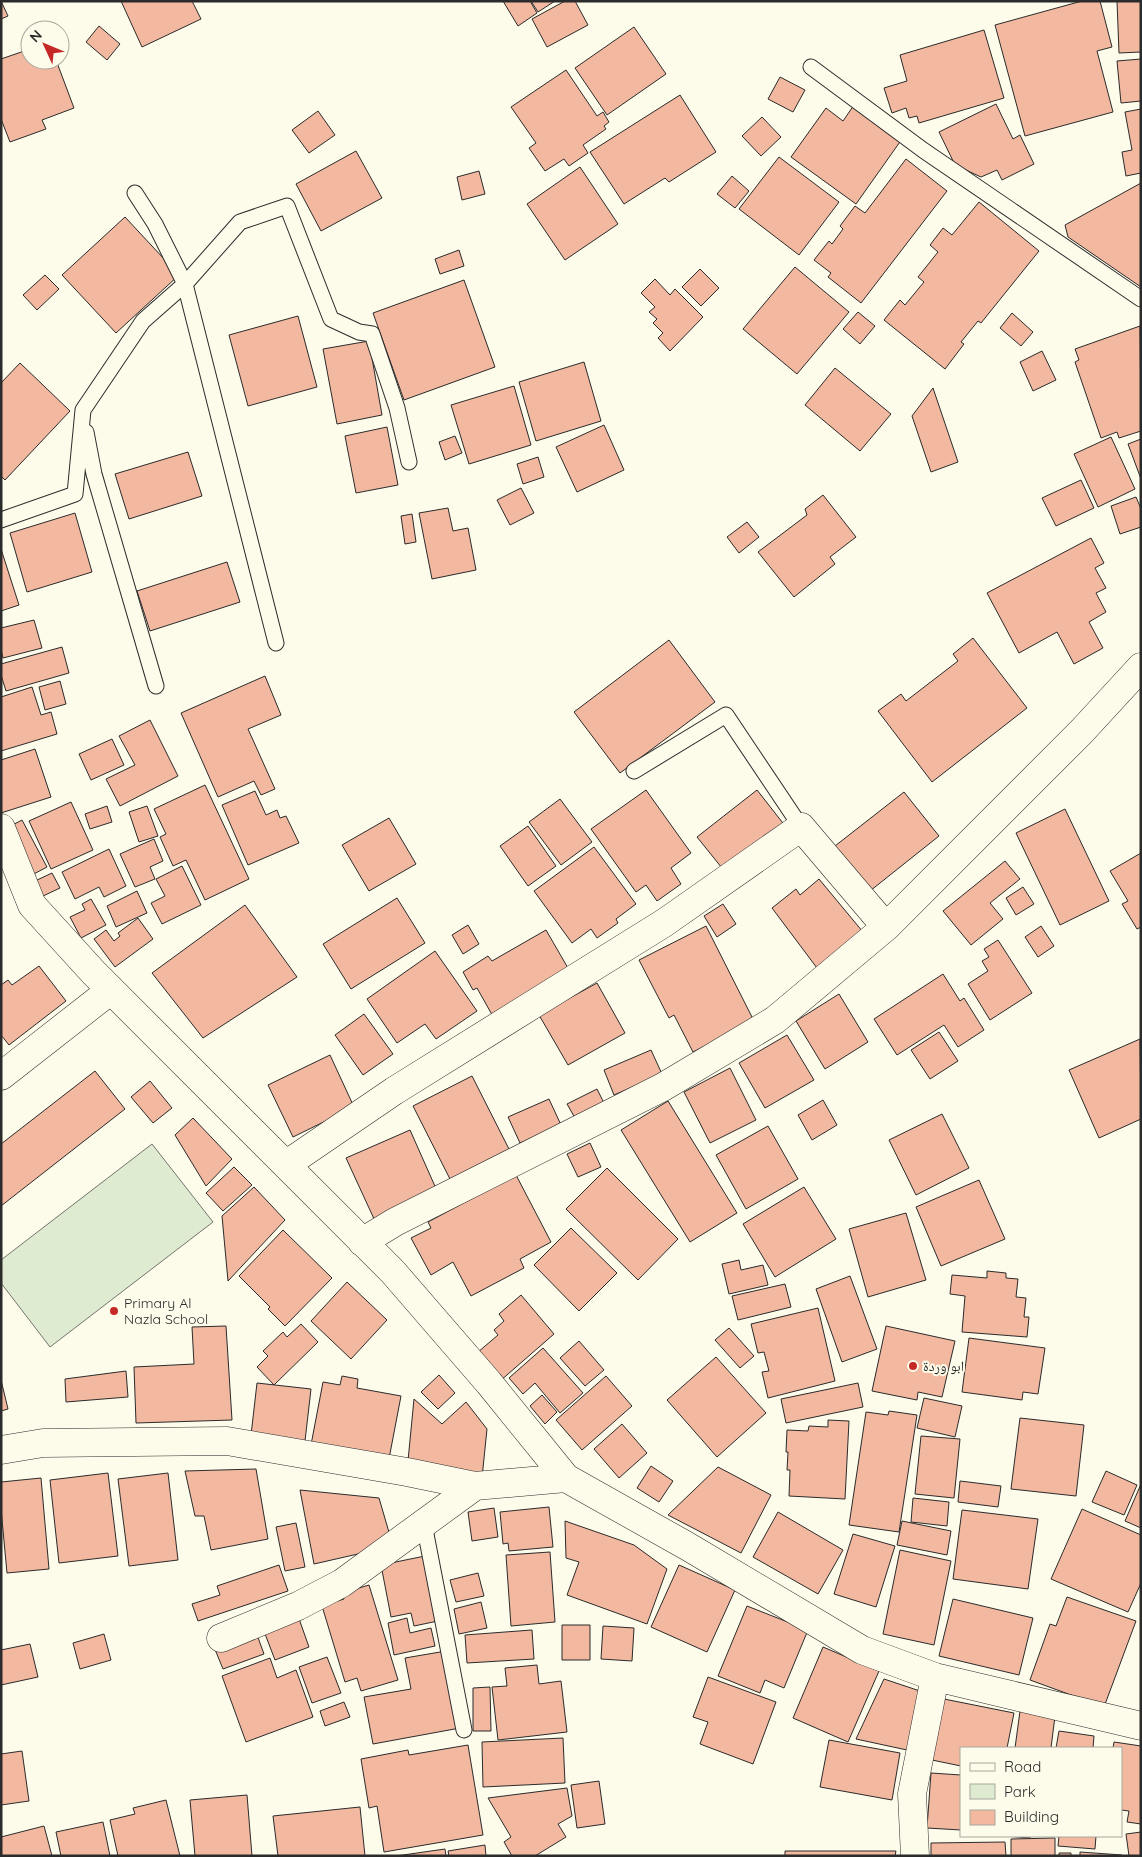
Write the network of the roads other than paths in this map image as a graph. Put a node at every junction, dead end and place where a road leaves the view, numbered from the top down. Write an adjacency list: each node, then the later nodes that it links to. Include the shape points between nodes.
1 (811, 67): 4 (lane, via 924,150)
2 (135, 193): 3 (lane, via 155,224)
3 (184, 284): 5 (lane, via 143,321); 6 (lane, via 240,222 287,206 331,319 359,332 372,334 397,408); 8 (lane)
4 (1141, 298)
5 (83, 410): 7 (lane, via 75,494); 10 (lane, via 94,474)
6 (409, 462)
7 (1, 520)
8 (276, 643)
9 (1141, 667): 14 (street, via 1082,731)
10 (156, 686)
11 (634, 771): 12 (lane, via 726,715)
12 (801, 827): 14 (street); 17 (street, via 664,924 394,1091)
13 (1, 828): 15 (street, via 32,905)
14 (886, 927): 18 (street, via 775,1020 663,1087 395,1222)
15 (102, 981): 16 (street); 17 (street)
16 (1, 1076)
17 (287, 1164): 18 (street)
18 (362, 1242): 20 (street, via 393,1272 489,1383)
19 (1, 1450): 21 (street, via 43,1443 227,1441)
20 (566, 1478): 21 (street); 24 (street, via 862,1650)
21 (475, 1486): 22 (street)
22 (424, 1524): 23 (street, via 342,1582 298,1606); 26 (lane)
23 (221, 1638)
24 (935, 1677): 25 (street); 27 (street, via 912,1794)
25 (1141, 1726)
26 (464, 1730)
27 (915, 1856)

